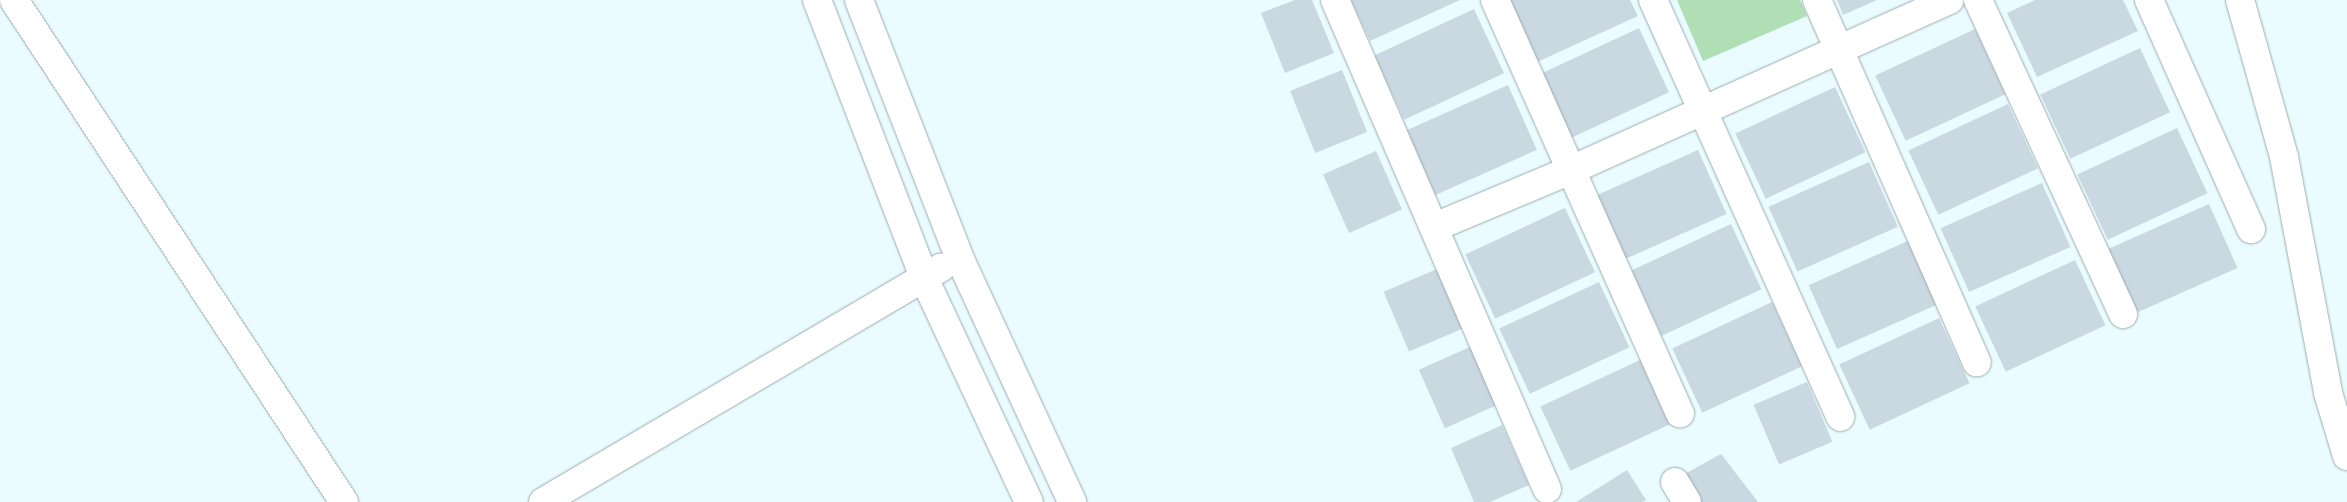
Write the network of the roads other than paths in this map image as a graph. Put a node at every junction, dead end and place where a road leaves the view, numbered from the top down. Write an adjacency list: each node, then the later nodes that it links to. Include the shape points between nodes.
1 (14, 0): 25 (street)
2 (817, 0): 18 (street)
3 (859, 0): 17 (street)
4 (1335, 0): 15 (street)
5 (1495, 0): 14 (street)
6 (1653, 0): 13 (street)
7 (1817, 0): 12 (street)
8 (1950, 0): 12 (street)
9 (1978, 0): 19 (street)
10 (2149, 0): 16 (street)
11 (2240, 0): 23 (street, via 2284,157 2328,393)
12 (1839, 50): 13 (street); 20 (street)
13 (1703, 110): 14 (street); 22 (street)
14 (1571, 170): 15 (street); 21 (street)
15 (1435, 227): 24 (street)
16 (2251, 229)
17 (958, 257): 18 (street); 28 (street)
18 (924, 278): 26 (street); 27 (street)
19 (2123, 314)
20 (1977, 362)
21 (1680, 413)
22 (1840, 416)
23 (2347, 456)
24 (1547, 489)
25 (344, 502)
26 (543, 502)
27 (1029, 502)
28 (1072, 502)

